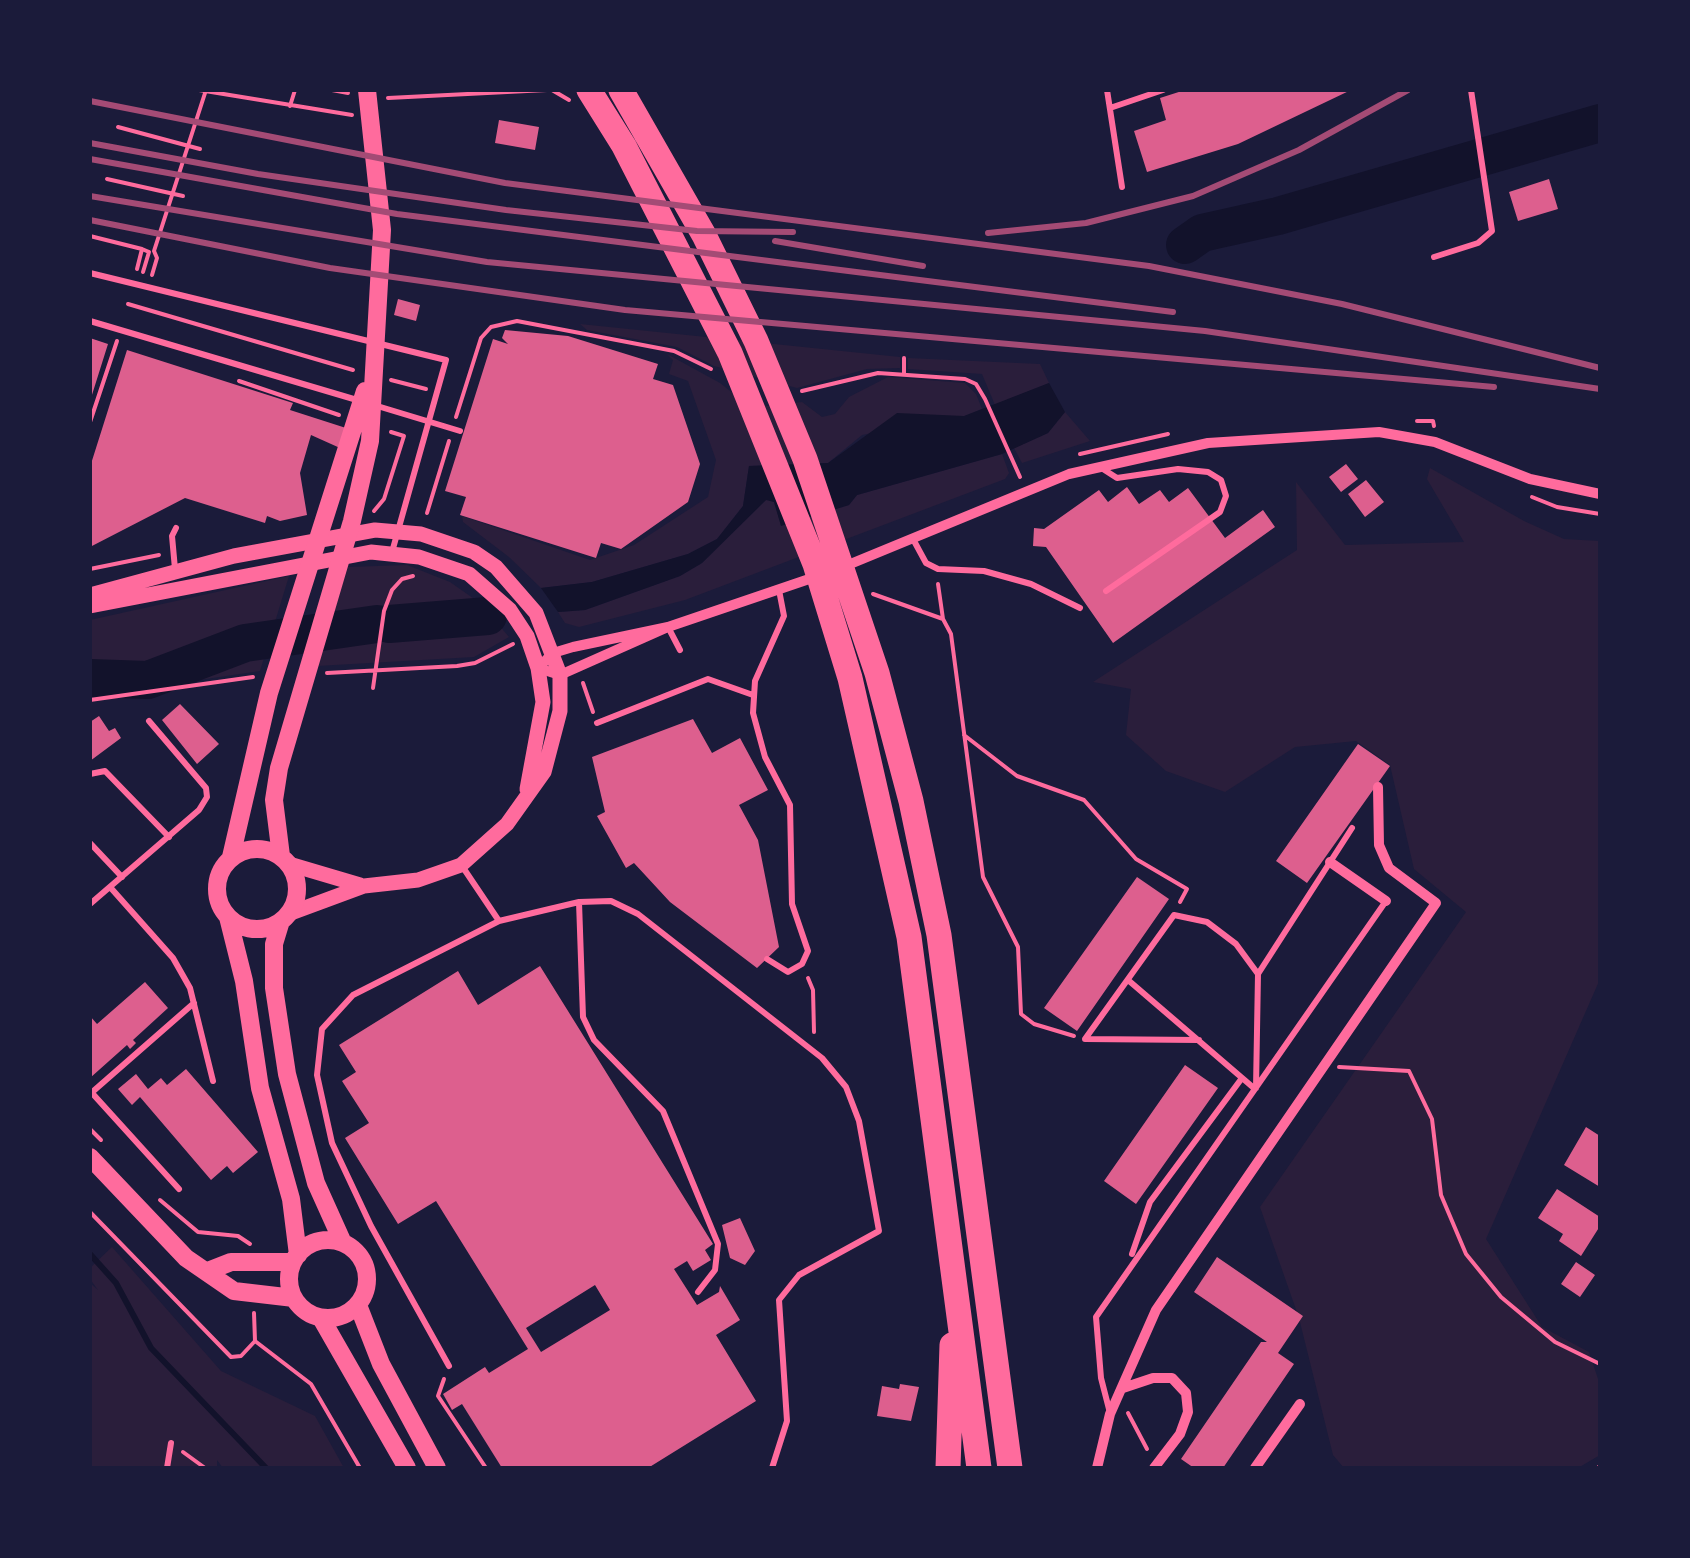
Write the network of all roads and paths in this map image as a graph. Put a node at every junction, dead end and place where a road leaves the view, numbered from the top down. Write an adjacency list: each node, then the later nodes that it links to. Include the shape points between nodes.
1 (199, 90): 12 (path)
2 (206, 90): 16 (path)
3 (294, 90): 12 (path)
4 (332, 90): 11 (path)
5 (547, 90): 11 (path, via 456,98)
6 (589, 90): 116 (highway, via 730,352 814,564 871,762 909,937)
7 (621, 90): 143 (highway, via 704,235 777,392 840,555 900,759 939,935)
8 (1107, 90): 13 (lane)
9 (1163, 90): 13 (lane)
10 (1471, 90): 25 (lane, via 1492,230 1478,243)
11 (368, 94): 35 (main road, via 382,230)
12 (290, 106): 14 (path)
13 (1110, 108): 19 (lane)
14 (360, 116)
15 (118, 127): 16 (path)
16 (188, 146): 17 (path); 20 (path)
17 (200, 149)
18 (107, 179): 20 (path)
19 (1122, 187)
20 (172, 194): 21 (path); 24 (path)
21 (184, 196)
22 (90, 236): 23 (path)
23 (142, 249): 24 (path, via 149,252 143,272 152,275); 28 (path)
24 (157, 258): 26 (path)
25 (1434, 258)
26 (164, 260)
27 (90, 273): 28 (lane)
28 (134, 284): 29 (path); 42 (lane, via 446,360)
29 (128, 304): 31 (path); 36 (path)
30 (90, 321): 31 (lane)
31 (120, 332): 33 (path); 42 (lane)
32 (104, 336): 33 (path)
33 (117, 341): 43 (path)
34 (904, 358): 37 (path)
35 (375, 366): 39 (path); 82 (main road, via 269,693); 83 (main road, via 361,484 274,800)
36 (358, 371)
37 (904, 374)
38 (225, 376): 41 (path)
39 (430, 390)
40 (985, 400): 47 (path)
41 (350, 418)
42 (428, 421): 45 (lane); 51 (lane)
43 (90, 422)
44 (386, 430): 49 (path, via 404,436 384,499 374,511)
45 (460, 431)
46 (1098, 465): 48 (street, via 1208,443 1379,432 1435,442 1530,479); 52 (street); 61 (lane, via 1117,478 1208,472 1221,480 1226,496 1220,512)
47 (1019, 477)
48 (1600, 494)
49 (356, 514)
50 (176, 528): 53 (lane)
51 (396, 531): 54 (lane); 57 (street, via 308,540); 68 (street, via 449,541 496,566 536,613)
52 (913, 538): 56 (lane, via 919,556); 60 (street)
53 (172, 552): 55 (path); 57 (lane)
54 (392, 552): 63 (street, via 334,557); 69 (street, via 442,564 484,584 518,623)
55 (90, 569)
56 (938, 569): 64 (lane, via 984,571); 65 (path)
57 (176, 570): 62 (street)
58 (426, 574): 71 (path, via 402,578 384,612)
59 (863, 586): 65 (path)
60 (778, 590): 66 (street); 72 (lane, via 784,616)
61 (1106, 591)
62 (90, 594)
63 (90, 606)
64 (1080, 608)
65 (943, 619): 75 (path, via 951,634)
66 (668, 627): 67 (lane); 68 (street); 70 (street)
67 (680, 650)
68 (553, 653): 69 (street); 70 (street)
69 (538, 668): 70 (street); 78 (street, via 543,702)
70 (560, 675): 78 (street, via 556,740)
71 (373, 688)
72 (753, 695): 74 (lane, via 708,678); 97 (lane, via 765,757 790,805 792,904 808,951)
73 (148, 720): 80 (lane, via 206,788 200,810)
74 (597, 723)
75 (963, 734): 92 (path, via 1017,776 1084,800 1136,859 1187,889); 101 (path, via 983,877 1018,947 1021,1014)
76 (90, 774): 80 (lane, via 105,771)
77 (1378, 788): 104 (street, via 1379,845 1388,868 1436,903)
78 (523, 803): 85 (street)
79 (1352, 828): 84 (lane)
80 (169, 836): 86 (lane)
81 (90, 843): 86 (lane)
82 (232, 856): 83 (main road, via 262,848); 93 (main road, via 216,883)
83 (285, 860): 87 (street); 94 (main road, via 298,886)
84 (1330, 862): 90 (street); 98 (lane)
85 (461, 865): 87 (street, via 418,880); 95 (lane)
86 (122, 877): 88 (lane)
87 (364, 886): 94 (street)
88 (110, 887): 91 (lane); 100 (lane, via 173,958)
89 (579, 902): 95 (lane); 103 (lane, via 611,901 638,914); 121 (lane, via 584,1017 594,1040 663,1110 718,1244 715,1270)
90 (1386, 902): 107 (lane)
91 (90, 904)
92 (1174, 915): 98 (lane, via 1207,922 1236,944); 99 (lane)
93 (228, 916): 94 (main road, via 260,930); 117 (main road, via 260,1088 291,1199)
94 (286, 917): 115 (main road, via 273,970 287,1074 316,1183)
95 (499, 920): 128 (lane, via 353,994 322,1028 317,1075 332,1143)
96 (767, 960): 97 (lane, via 788,972)
97 (802, 964): 103 (path, via 814,990)
98 (1258, 974): 107 (lane)
99 (1128, 980): 101 (lane); 102 (lane)
100 (194, 1003): 106 (lane); 108 (lane)
101 (1086, 1039): 102 (lane)
102 (1199, 1040): 105 (lane)
103 (814, 1051): 140 (lane, via 846,1088 859,1121 879,1231 799,1275 780,1300 787,1421)
104 (1324, 1065): 127 (path, via 1409,1070 1432,1119 1441,1195 1466,1254 1501,1297 1555,1342); 129 (street, via 1156,1310)
105 (1242, 1078): 107 (lane); 119 (lane, via 1150,1202)
106 (213, 1081)
107 (1256, 1090): 119 (lane)
108 (91, 1094): 113 (lane)
109 (90, 1129): 110 (path)
110 (102, 1141)
111 (90, 1158): 120 (main road, via 175,1248)
112 (148, 1189): 118 (path, via 198,1232 246,1239)
113 (179, 1189)
114 (90, 1212): 126 (path, via 213,1343 232,1357)
115 (344, 1243): 117 (main road, via 318,1241); 124 (main road, via 366,1269)
116 (954, 1255): 141 (highway); 142 (highway)
117 (295, 1258): 118 (main road); 123 (main road, via 289,1278)
118 (252, 1262): 120 (main road)
119 (1128, 1265): 131 (lane, via 1096,1317)
120 (208, 1271): 122 (main road, via 234,1292)
121 (698, 1292)
122 (253, 1294): 123 (main road); 126 (path)
123 (294, 1298): 125 (main road)
124 (358, 1305): 125 (main road, via 342,1316); 138 (main road, via 381,1364)
125 (321, 1318): 137 (main road)
126 (255, 1341): 136 (path, via 311,1384)
127 (1600, 1364)
128 (449, 1366): 139 (path, via 438,1396)
129 (1121, 1392): 131 (street); 133 (path); 133 (street, via 1152,1378 1172,1378 1186,1392 1180,1434)
130 (1300, 1404): 145 (street)
131 (1110, 1414): 144 (street)
132 (171, 1443): 134 (lane); 135 (path)
133 (1154, 1467)
134 (167, 1468)
135 (205, 1468)
136 (360, 1468)
137 (407, 1468)
138 (437, 1468)
139 (486, 1468)
140 (772, 1468)
141 (948, 1468)
142 (979, 1468)
143 (1010, 1468)
144 (1097, 1468)
145 (1255, 1468)

